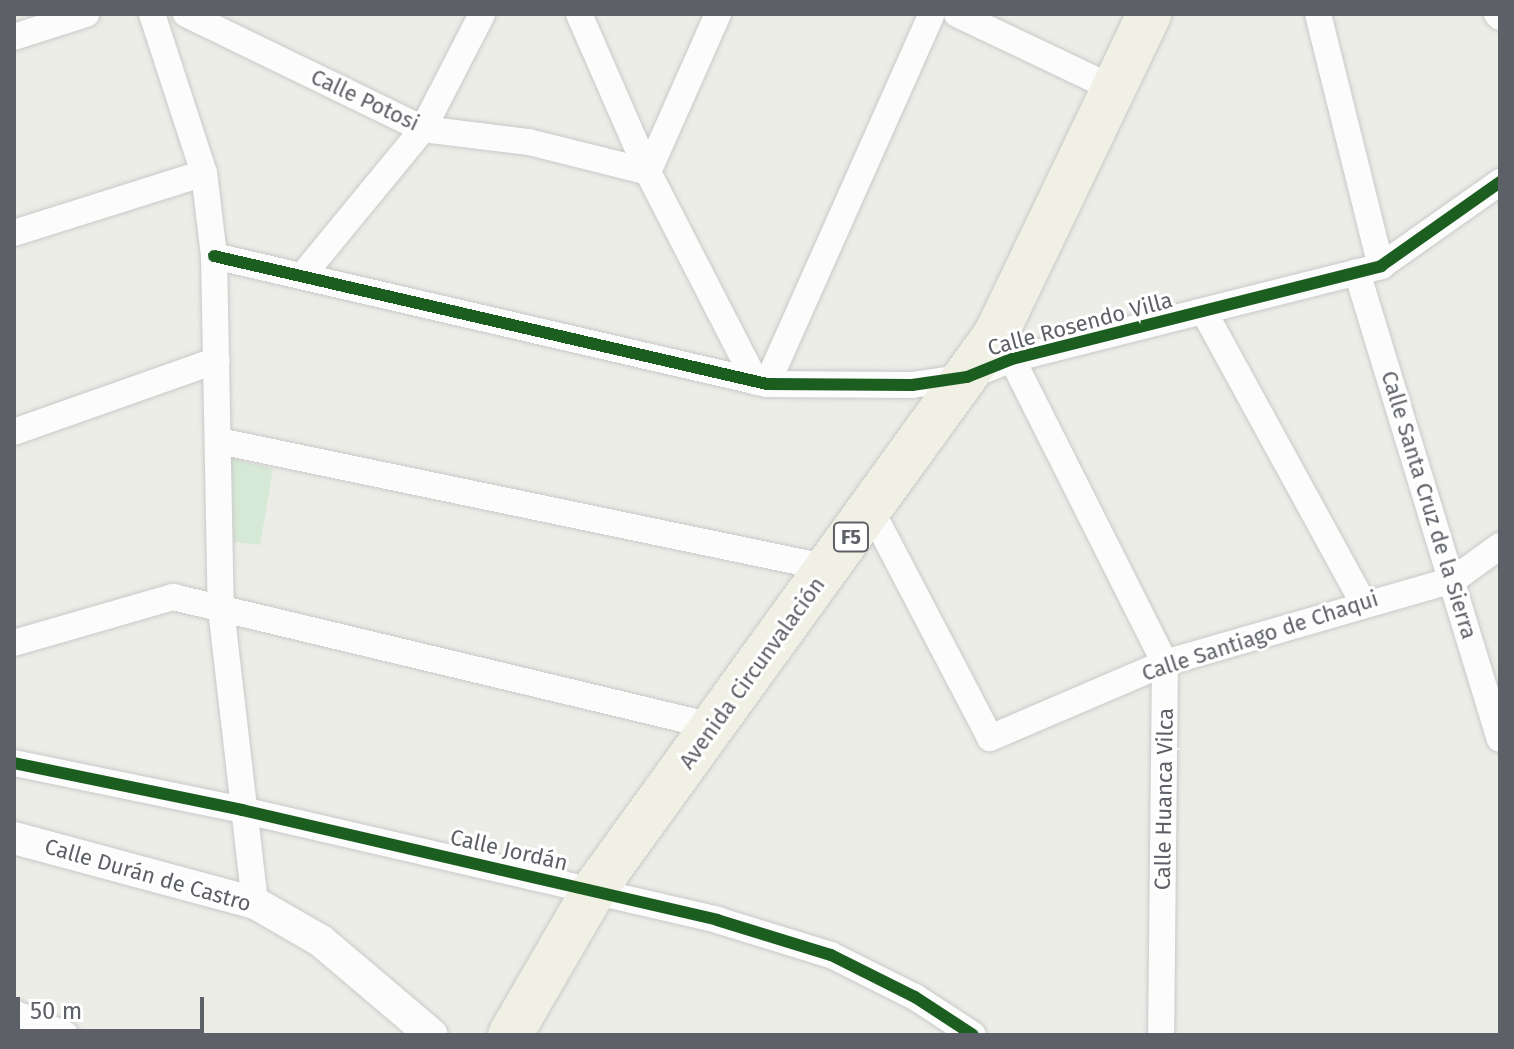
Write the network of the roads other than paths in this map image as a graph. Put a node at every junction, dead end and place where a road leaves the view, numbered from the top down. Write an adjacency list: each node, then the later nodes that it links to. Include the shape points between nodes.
1 (86, 14): 11 (street)
2 (152, 14): 15 (street)
3 (186, 14): 13 (street, Calle Potosi)
4 (482, 14): 13 (street)
5 (579, 14): 14 (street)
6 (718, 14): 14 (street)
7 (932, 14): 25 (street)
8 (957, 14): 12 (street)
9 (1149, 14): 12 (highway, Avenida Circunvalación / F5)
10 (1318, 14): 19 (street, Calle Santa Cruz de la Sierra)
11 (14, 37)
12 (1115, 89): 24 (highway, Avenida Circunvalación / F5, via 996,334)
13 (423, 129): 14 (street, Calle Potosi, via 529,142); 20 (street)
14 (648, 172): 25 (street)
15 (204, 173): 17 (street); 18 (street)
16 (1500, 182): 19 (street)
17 (14, 233)
18 (214, 256): 20 (street, Calle Rosendo Villa); 23 (street)
19 (1369, 269): 21 (street, Calle Rosendo Villa); 31 (street, Calle Santa Cruz de la Sierra)
20 (303, 275): 25 (street, Calle Rosendo Villa)
21 (1204, 312): 22 (street, Calle Rosendo Villa); 32 (street)
22 (1012, 359): 24 (street, Calle Rosendo Villa); 35 (street, Calle Huanca Vilca)
23 (217, 360): 26 (street); 27 (street)
24 (967, 377): 25 (street, Calle Rosendo Villa, via 912,385); 28 (highway, Avenida Circunvalación / F5)
25 (762, 383)
26 (14, 432)
27 (219, 441): 30 (street); 33 (street)
28 (871, 510): 30 (highway, Avenida Circunvalación / F5); 35 (street, Calle Santiago de Chaqui, via 990,738)
29 (1500, 546): 31 (street, Calle Santiago de Chaqui)
30 (829, 568): 36 (highway, Avenida Circunvalación / F5)
31 (1453, 580): 32 (street, Calle Santiago de Chaqui); 37 (street, Calle Santa Cruz de la Sierra)
32 (1363, 602): 35 (street, Calle Santiago de Chaqui)
33 (221, 609): 34 (street, via 173,597); 36 (street); 39 (street)
34 (14, 643)
35 (1165, 663): 48 (street, Calle Huanca Vilca)
36 (712, 726): 41 (highway, Avenida Circunvalación / F5)
37 (1500, 739)
38 (14, 763): 39 (street, Calle Jordán)
39 (242, 810): 41 (street, Calle Jordán); 42 (street)
40 (14, 838): 42 (street, Calle Durán de Castro)
41 (594, 890): 46 (highway, Avenida Circunvalación / F5); 47 (street, Calle Jordán, via 831,955 915,997)
42 (255, 903): 45 (street, Calle Durán de Castro, via 321,941)
43 (14, 1013): 44 (street)
44 (66, 1035)
45 (432, 1035)
46 (510, 1035)
47 (973, 1035)
48 (1161, 1035)

